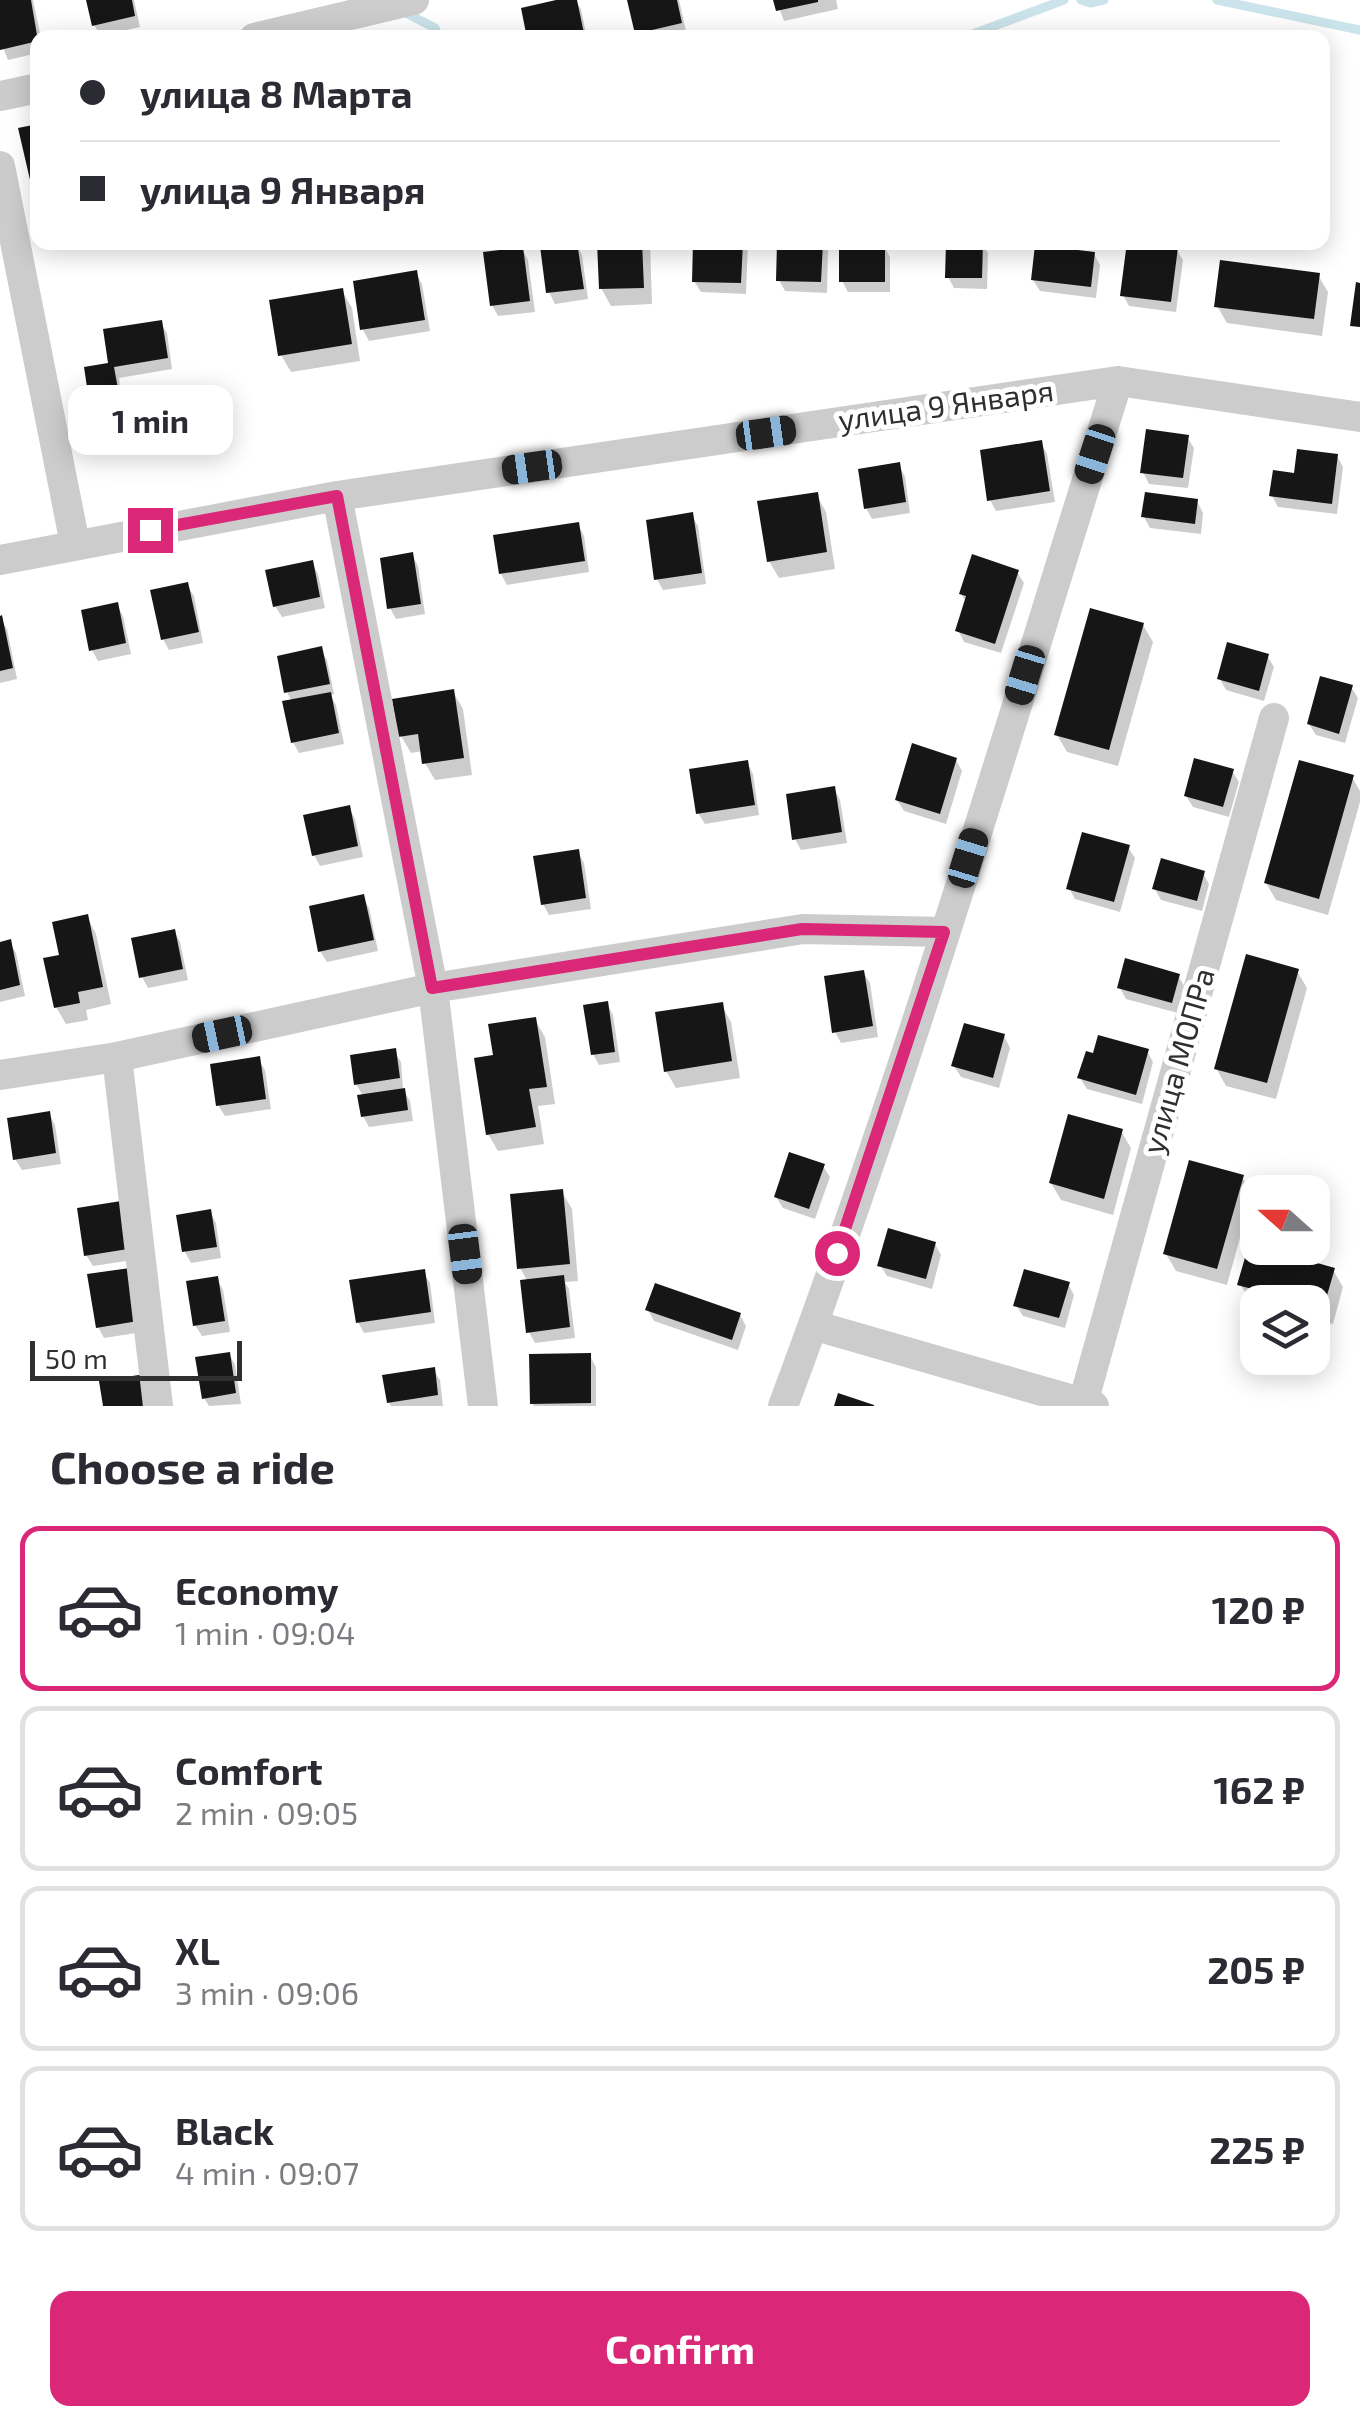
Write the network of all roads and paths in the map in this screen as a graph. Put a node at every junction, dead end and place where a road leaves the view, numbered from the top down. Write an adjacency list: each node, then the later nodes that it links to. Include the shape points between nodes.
1 (414, 0): 2 (street)
2 (288, 30)
3 (30, 90): 4 (street)
4 (0, 96)
5 (0, 166): 9 (street)
6 (1118, 381): 7 (street, улица 9 Января); 8 (street, улица 9 Января); 12 (street)
7 (1360, 417)
8 (337, 496): 9 (street, улица 9 Января); 13 (street)
9 (75, 544): 10 (street, улица 9 Января)
10 (0, 560)
11 (1274, 718): 17 (street, улица МОПРа)
12 (944, 932): 13 (street, via 802,929); 16 (street)
13 (432, 988): 14 (street); 19 (street)
14 (117, 1057): 15 (street); 18 (street)
15 (0, 1075)
16 (813, 1325): 17 (street); 20 (street)
17 (1088, 1405)
18 (158, 1406)
19 (483, 1406)
20 (783, 1406)

